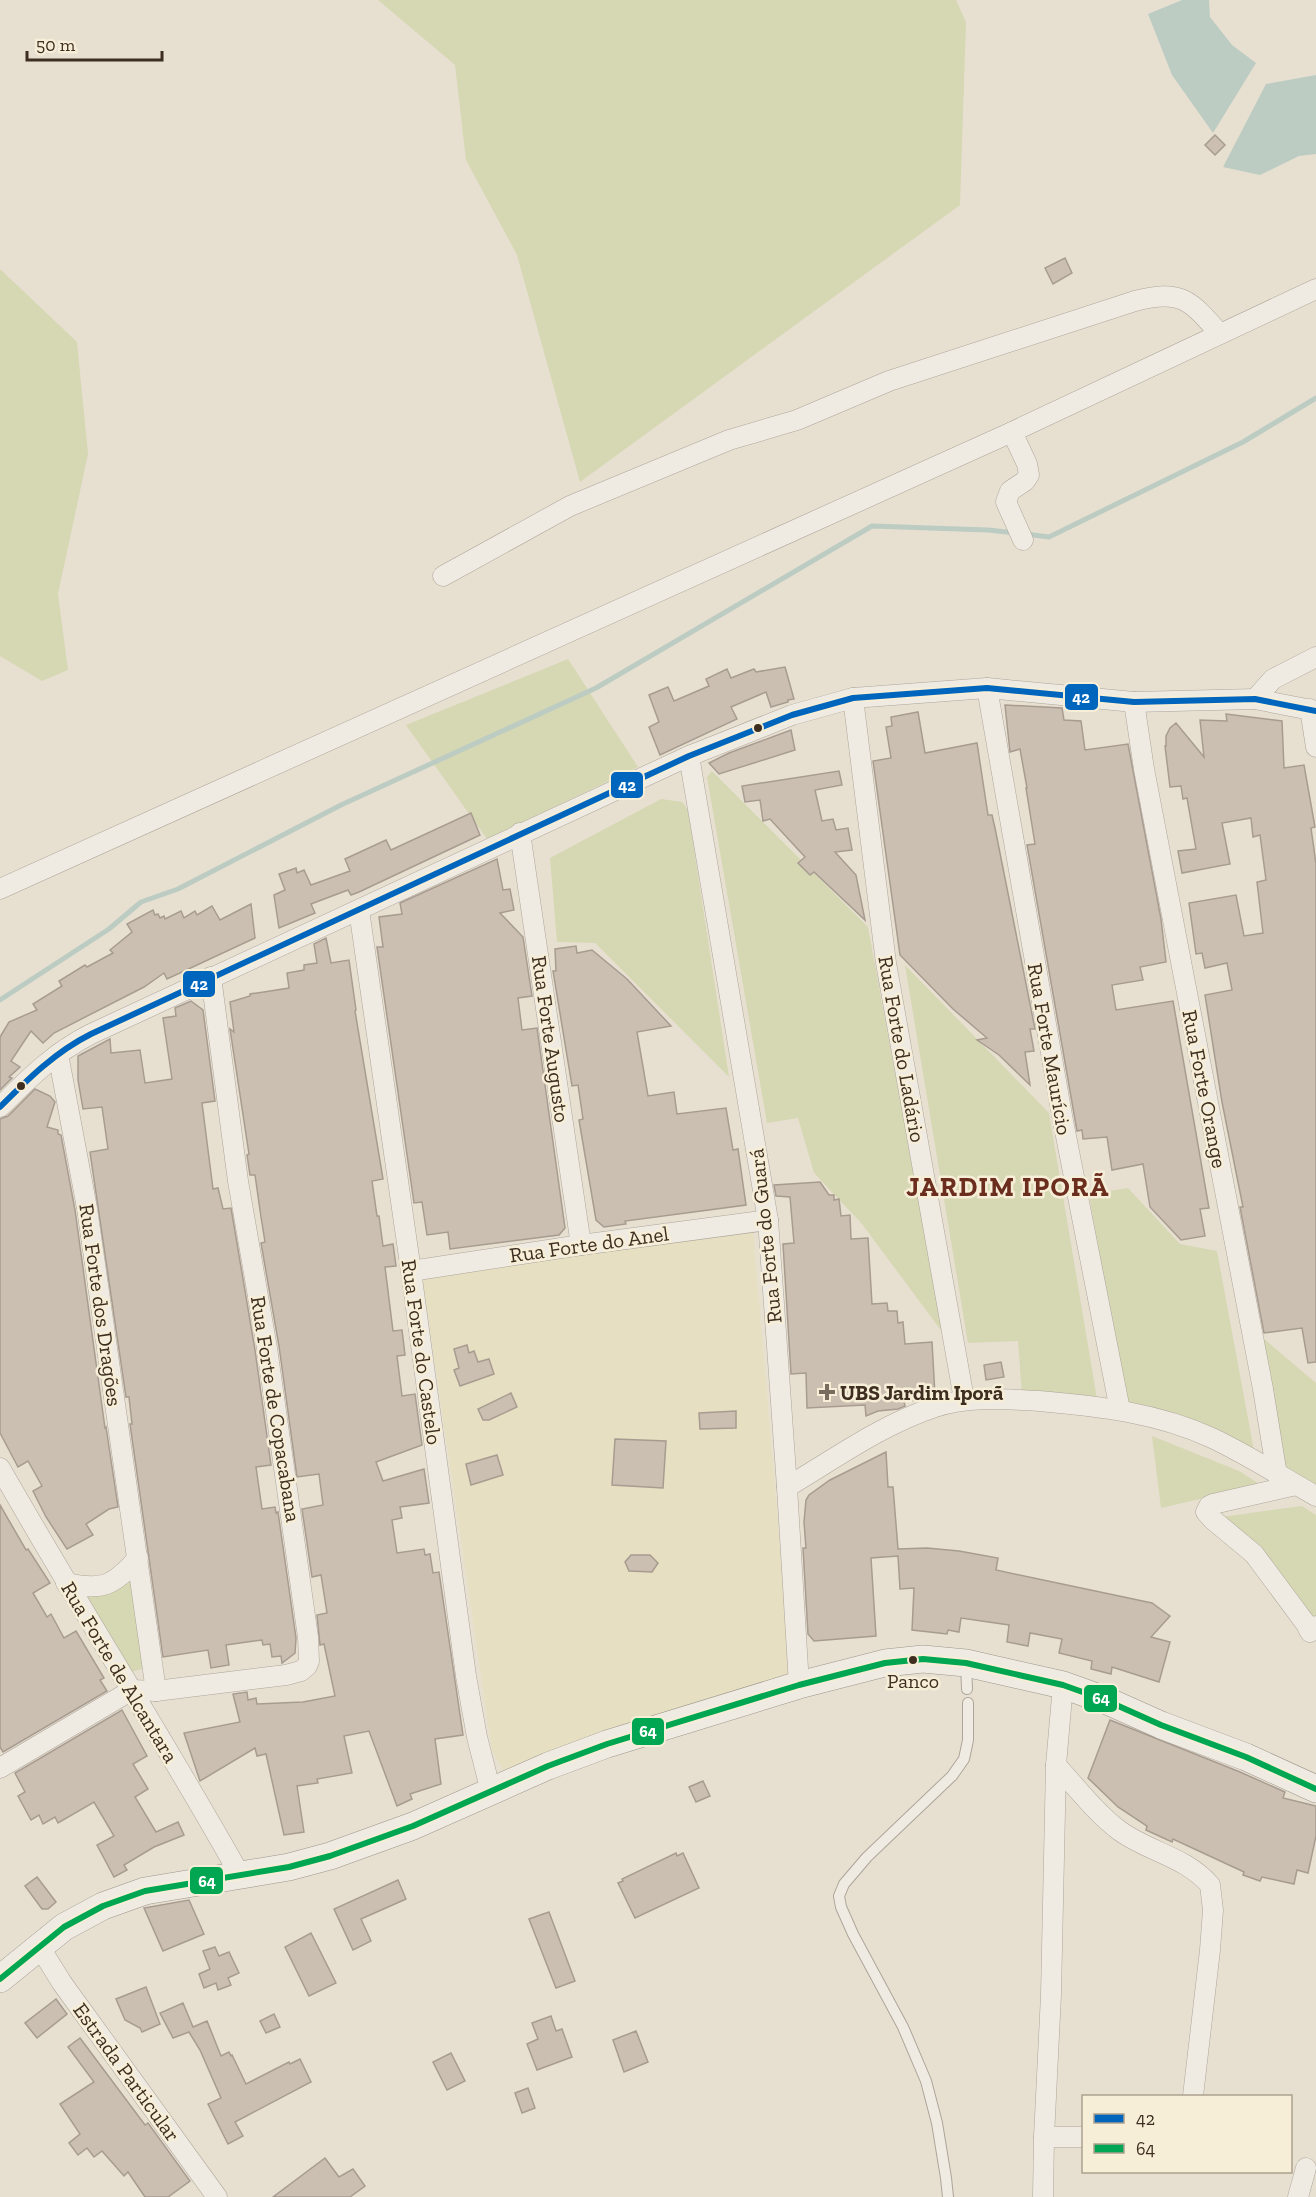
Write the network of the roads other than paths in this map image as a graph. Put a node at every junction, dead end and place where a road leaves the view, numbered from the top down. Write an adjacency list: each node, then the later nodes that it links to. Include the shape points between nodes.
1 (1316, 289): 2 (street)
2 (1219, 333): 3 (street); 5 (street, via 1184,300 1170,296 1136,301 889,381 797,420 729,440 570,506)
3 (1012, 432): 4 (street, via 1029,476 1010,490 1006,502); 15 (street)
4 (1023, 540)
5 (443, 576)
6 (1316, 657): 9 (street, via 1273,679)
7 (987, 688): 8 (street); 10 (street); 24 (street, Rua Forte Maurício, via 1063,1121)
8 (853, 698): 13 (street, via 792,715); 23 (street, Rua Forte do Ladário, via 886,963)
9 (1255, 699): 10 (street); 11 (street)
10 (1134, 702): 26 (street, Rua Forte Orange)
11 (1313, 710): 12 (street)
12 (1316, 747)
13 (689, 756): 14 (street); 20 (street, Rua Forte do Guará)
14 (520, 833): 16 (street); 21 (street, Rua Forte Augusto)
15 (0, 889)
16 (359, 910): 17 (street); 22 (street, Rua Forte do Castelo)
17 (211, 977): 18 (street, via 70,1044); 36 (street, Rua Forte de Copacabana, via 238,1181 294,1533 309,1661 301,1671 286,1675)
18 (58, 1054): 19 (street); 30 (street, Rua Forte dos Dragões, via 87,1208)
19 (0, 1107)
20 (768, 1220): 21 (street, Rua Forte do Anel); 28 (street, Rua Forte do Guará)
21 (581, 1245): 22 (street, Rua Forte do Anel)
22 (411, 1271): 41 (street, Rua Forte do Castelo, via 466,1676)
23 (964, 1399): 24 (street, via 1022,1400); 28 (street, via 898,1421)
24 (1120, 1410): 26 (street, via 1213,1438)
25 (0, 1468): 31 (street, Rua Forte de Alcantara)
26 (1277, 1475): 27 (street)
27 (1296, 1485): 29 (street); 32 (street, via 1213,1504 1206,1512 1254,1554)
28 (787, 1487): 33 (street, Rua Forte do Guará)
29 (1316, 1496)
30 (138, 1558): 31 (street, via 121,1577 101,1586); 36 (street, Rua Forte dos Dragões)
31 (66, 1583): 35 (street, Rua Forte de Alcantara)
32 (1314, 1632)
33 (799, 1685): 34 (main road, via 885,1663 923,1659 967,1676); 41 (main road, via 607,1744)
34 (1063, 1685): 38 (street); 40 (main road)
35 (132, 1690): 36 (street, Rua Forte de Copacabana); 39 (street); 42 (street, Rua Forte de Alcantara)
36 (156, 1691)
37 (968, 1703): 50 (lane, via 964,1759 952,1776 867,1857 839,1896 853,1934 903,2027 926,2081)
38 (1056, 1765): 45 (street, via 1120,1831 1194,1869 1210,1885 1210,1950); 46 (street)
39 (0, 1768)
40 (1316, 1789)
41 (490, 1792): 42 (main road, via 330,1856)
42 (240, 1875): 43 (main road, via 145,1891 103,1906)
43 (39, 1946): 44 (main road); 49 (street, Estrada Particular)
44 (0, 1979)
45 (1193, 2095)
46 (1044, 2137): 47 (street); 51 (street)
47 (1082, 2137)
48 (1304, 2168): 52 (street)
49 (217, 2197)
50 (948, 2197)
51 (1043, 2197)
52 (1298, 2197)

